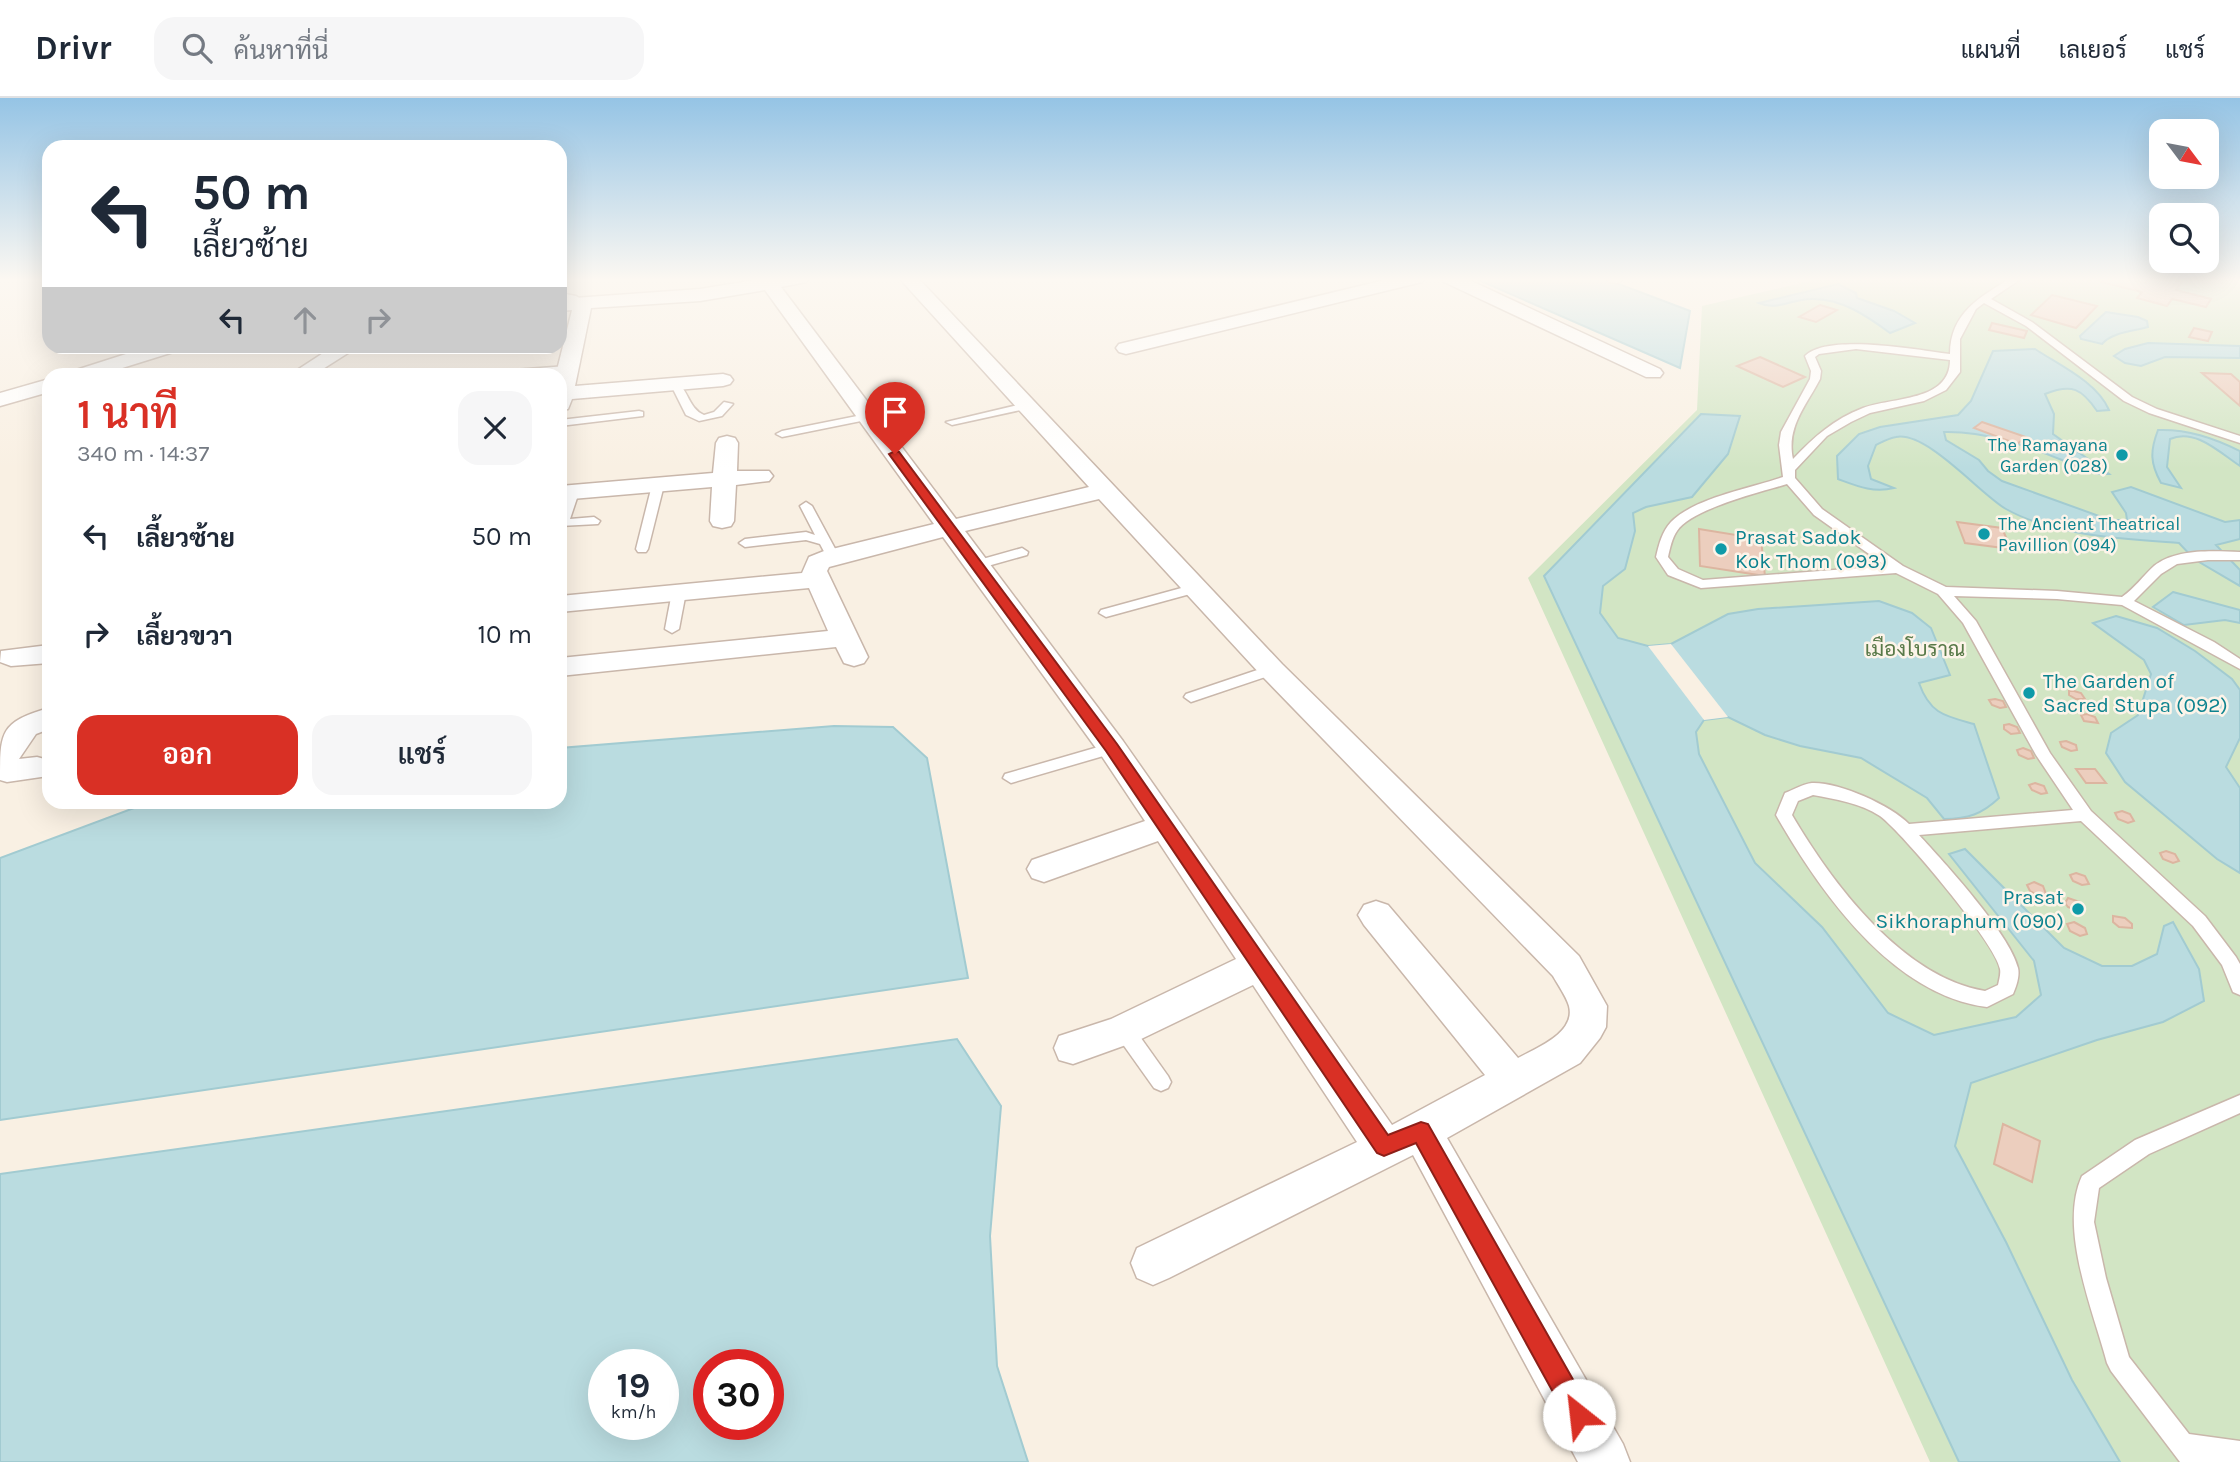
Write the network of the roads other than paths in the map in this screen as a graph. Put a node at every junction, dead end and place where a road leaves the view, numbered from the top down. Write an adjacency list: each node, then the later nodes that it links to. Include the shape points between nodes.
1 (574, 342): 14 (street)
2 (812, 342): 24 (street)
3 (967, 342): 22 (street)
4 (1152, 342): 8 (street)
5 (1586, 342): 15 (street)
6 (1955, 342): 11 (lane)
7 (2052, 342): 28 (lane, via 2128,399)
8 (1126, 348)
9 (147, 354): 12 (street)
10 (335, 354): 13 (street)
11 (1954, 357): 30 (lane, via 1955,372 1942,388 1847,420 1823,434); 30 (lane, via 1856,346 1816,351 1810,356 1815,379 1788,424 1785,444)
12 (102, 368)
13 (311, 368)
14 (567, 369)
15 (1653, 373)
16 (723, 380): 17 (street)
17 (676, 385): 19 (street); 21 (lane, via 690,413 703,419)
18 (42, 387): 20 (street)
19 (567, 397)
20 (0, 400)
21 (728, 404)
22 (1026, 406): 26 (lane); 34 (street)
23 (639, 414): 25 (lane)
24 (867, 417): 27 (lane); 39 (street)
25 (567, 422)
26 (952, 422)
27 (782, 434)
28 (2240, 440)
29 (727, 443): 32 (street)
30 (1790, 474): 46 (lane, via 1818,512); 46 (lane, via 1678,522 1666,537 1662,557 1673,572 1701,584)
31 (761, 476): 32 (street)
32 (723, 480): 33 (street); 37 (street)
33 (658, 485): 35 (street); 41 (lane)
34 (1105, 490): 39 (street); 48 (street)
35 (567, 493)
36 (594, 521): 38 (lane)
37 (722, 521)
38 (567, 523)
39 (951, 530): 43 (street); 45 (street)
40 (745, 544): 43 (lane, via 806,536 825,541 806,506)
41 (642, 549)
42 (1022, 552): 45 (lane)
43 (833, 556): 47 (street, via 815,566)
44 (2240, 556): 51 (lane, via 2177,558 2158,569 2143,590)
45 (977, 565): 62 (street)
46 (1898, 569): 49 (lane)
47 (818, 579): 50 (street); 58 (street, via 849,648)
48 (1196, 588): 53 (lane); 59 (street)
49 (1943, 591): 51 (lane, via 2077,594); 65 (lane, via 1969,621 2044,755)
50 (679, 592): 52 (street); 54 (lane)
51 (2125, 601): 57 (lane)
52 (567, 603)
53 (1106, 613)
54 (672, 629)
55 (42, 655): 56 (street)
56 (11, 657)
57 (2240, 665)
58 (567, 667)
59 (1272, 670): 60 (lane); 74 (street, via 1566,966 1580,987 1588,1006 1587,1027 1566,1051)
60 (1191, 697)
61 (41, 720): 63 (street, via 25,727 1,762 7,771)
62 (1111, 748): 64 (lane); 66 (street)
63 (37, 768)
64 (1011, 778)
65 (2085, 815): 67 (lane); 71 (lane, via 2199,921 2230,962)
66 (1163, 827): 68 (street); 70 (street)
67 (1907, 830): 67 (lane, via 1991,935 2009,967 2006,989 1988,999 1957,993 1923,977 1891,951 1836,890 1784,815 1791,797 1812,789 1848,796 1886,812)
68 (1044, 869)
69 (1377, 915): 74 (street)
70 (1261, 964): 72 (street); 77 (street)
71 (2240, 987)
72 (1124, 1030): 73 (street); 75 (lane)
73 (1073, 1048)
74 (1512, 1079): 77 (street)
75 (1161, 1082)
76 (2240, 1104): 80 (lane, via 2142,1147 2089,1183 2083,1222 2119,1363)
77 (1403, 1139): 78 (street); 81 (street)
78 (1153, 1263)
79 (2240, 1453): 80 (lane)
80 (2188, 1454)
81 (1605, 1462)

